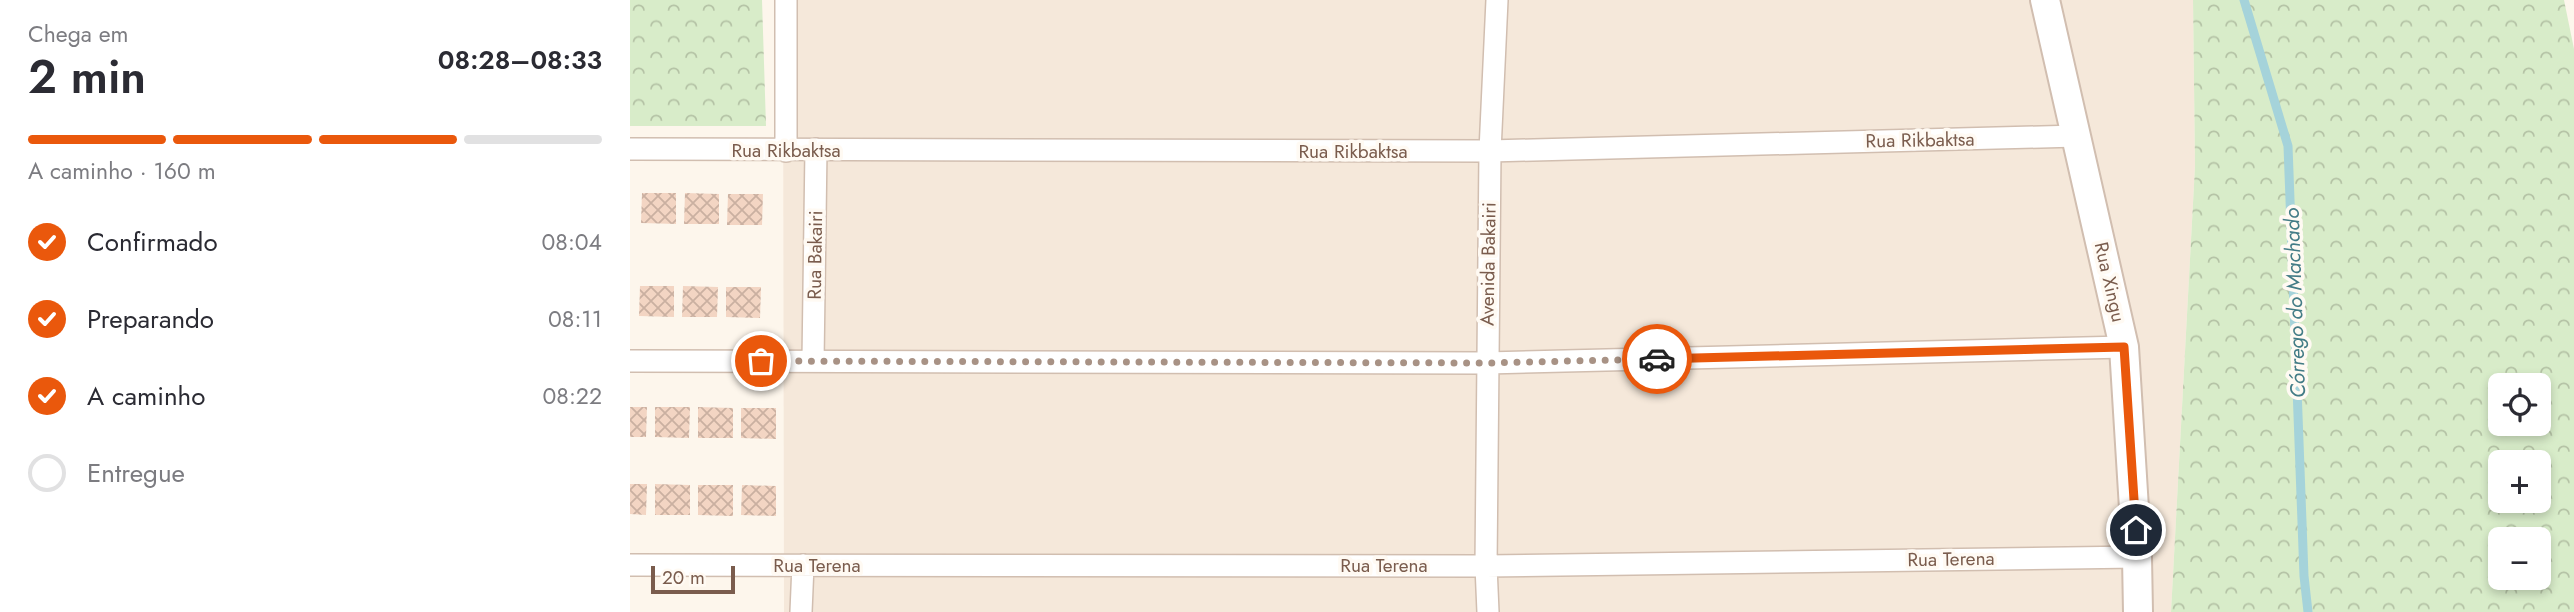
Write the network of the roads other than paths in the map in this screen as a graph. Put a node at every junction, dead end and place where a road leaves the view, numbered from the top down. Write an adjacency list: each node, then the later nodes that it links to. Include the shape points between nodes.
1 (786, 0): 7 (street)
2 (1497, 0): 8 (street, Avenida Bakairi)
3 (2045, 0): 4 (street, Rua Xingu)
4 (2077, 136): 8 (street, Rua Rikbaktsa); 9 (street, Rua Xingu)
5 (630, 149): 7 (street, Rua Rikbaktsa)
6 (816, 149): 7 (street, Rua Rikbaktsa); 8 (street, Rua Rikbaktsa); 11 (street, Rua Bakairi)
7 (786, 151)
8 (1490, 151): 12 (street, Avenida Bakairi)
9 (2124, 347): 12 (street); 13 (street, Rua Xingu)
10 (630, 361): 11 (street)
11 (813, 361): 12 (street)
12 (1487, 363): 16 (street, Avenida Bakairi)
13 (2137, 557): 16 (street, Rua Terena); 19 (street, Rua Xingu)
14 (630, 565): 15 (street, Rua Terena)
15 (803, 565): 16 (street, Rua Terena); 17 (street)
16 (1486, 566): 18 (street, Avenida Bakairi)
17 (801, 612)
18 (1488, 612)
19 (2138, 612)

